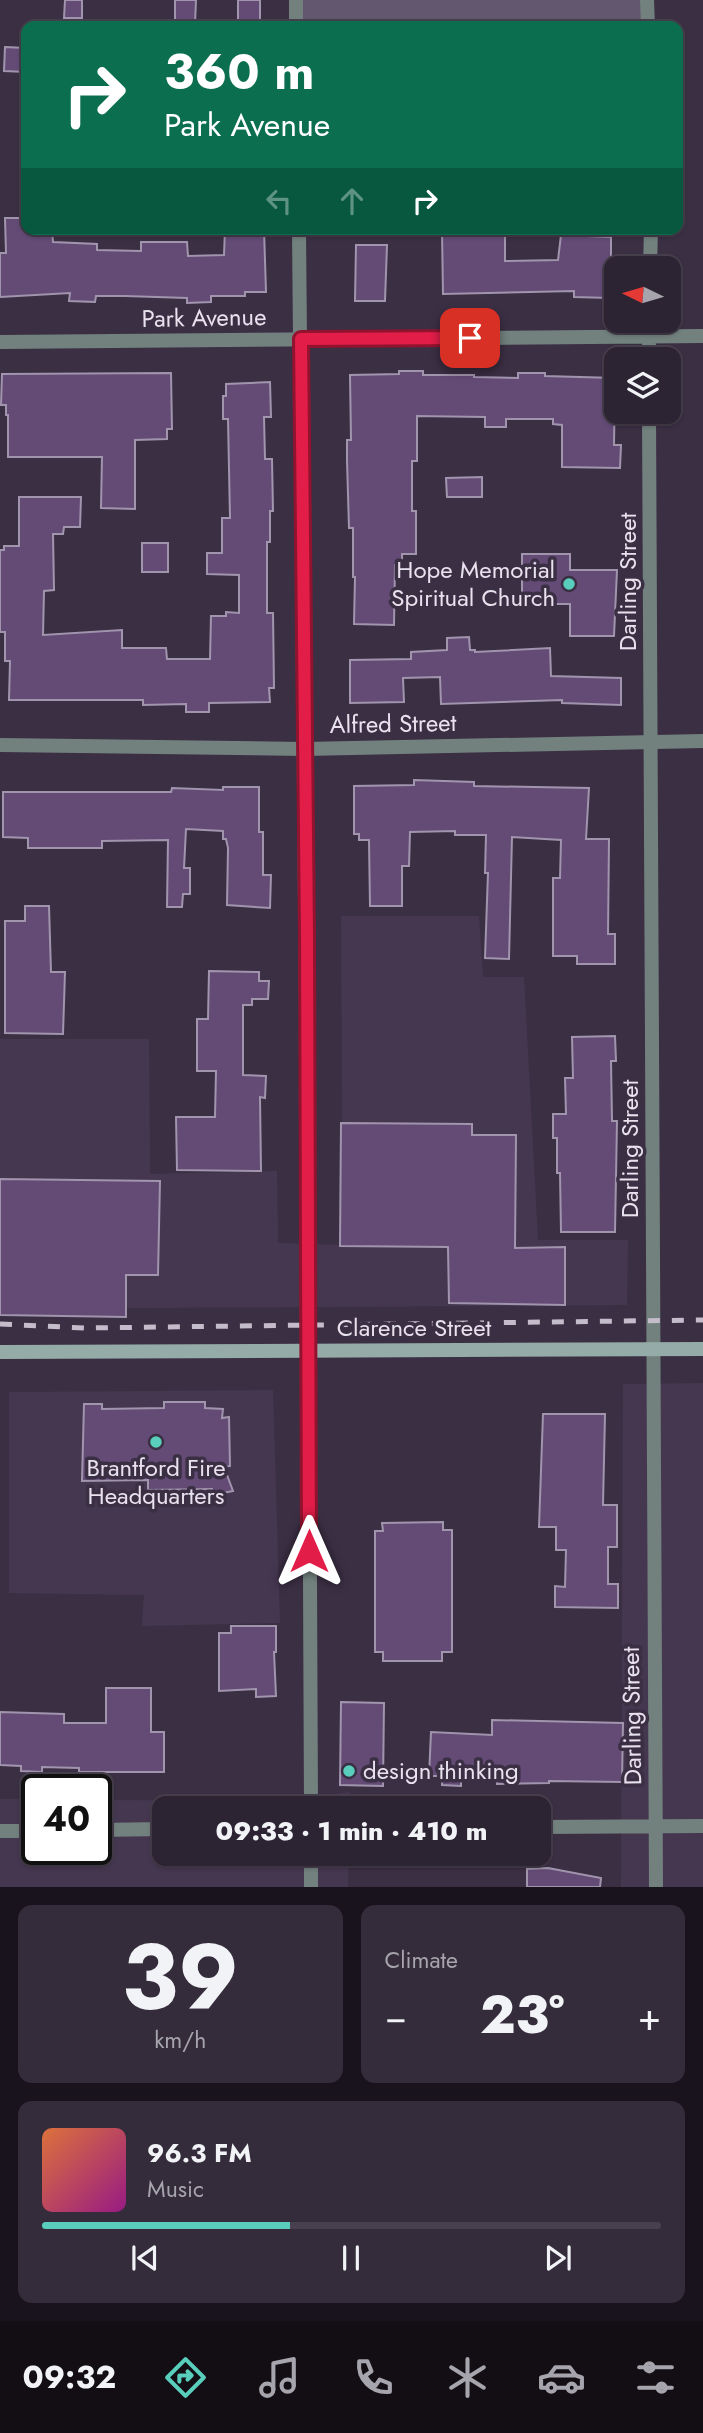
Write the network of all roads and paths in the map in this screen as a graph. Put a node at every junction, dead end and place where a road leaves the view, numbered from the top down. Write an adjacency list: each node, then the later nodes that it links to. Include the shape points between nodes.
1 (296, 0): 3 (street)
2 (647, 0): 4 (street)
3 (296, 21)
4 (648, 21)
5 (299, 235): 11 (street)
6 (650, 235): 7 (street)
7 (650, 256)
8 (649, 333): 10 (street)
9 (703, 336): 10 (street, Park Avenue)
10 (649, 338): 11 (street, Park Avenue); 13 (street)
11 (301, 339): 12 (street, Park Avenue); 18 (street)
12 (0, 342)
13 (649, 347)
14 (649, 424): 15 (street, Darling Street)
15 (652, 741): 16 (street, Alfred Street); 18 (street, Alfred Street); 19 (street, Darling Street)
16 (703, 741)
17 (0, 745): 18 (street, Alfred Street)
18 (304, 749): 21 (street)
19 (653, 1349): 20 (main road, Clarence Street); 21 (main road, Clarence Street); 24 (street, Darling Street)
20 (703, 1349)
21 (309, 1351): 22 (main road, Clarence Street); 23 (street)
22 (0, 1353)
23 (311, 1796)
24 (656, 1826): 25 (street); 26 (street); 33 (street, Darling Street)
25 (703, 1826)
26 (551, 1827)
27 (152, 1829): 29 (street)
28 (21, 1830): 30 (street)
29 (112, 1830)
30 (0, 1831)
31 (311, 1866): 32 (street)
32 (311, 1887)
33 (656, 1887)

